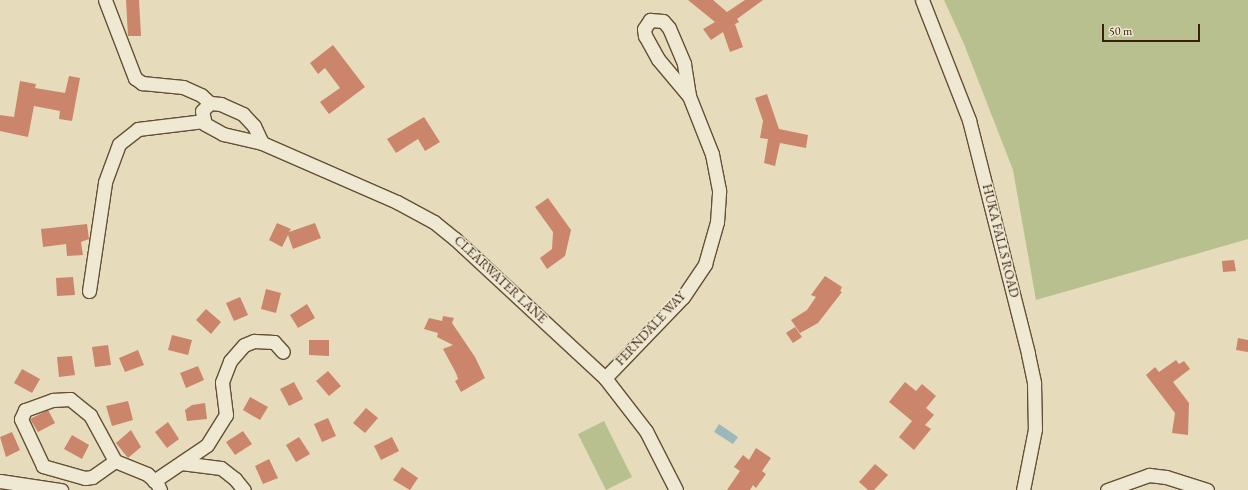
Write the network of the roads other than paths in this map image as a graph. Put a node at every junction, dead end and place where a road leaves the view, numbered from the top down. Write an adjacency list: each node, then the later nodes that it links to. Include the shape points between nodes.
1 (105, 0): 4 (street, via 135,78 142,83 183,87 201,95)
2 (922, 0): 17 (street, HUKA FALLS ROAD, via 968,120 1034,383 1035,429)
3 (690, 96): 3 (street, FERNDALE WAY, via 684,64 669,28 663,21 650,20 644,29 645,36 658,59); 9 (street, FERNDALE WAY, via 712,154 719,190 718,222 712,245 705,264 683,297)
4 (210, 103): 5 (street, via 202,111); 6 (street, via 221,104 243,114 254,126)
5 (204, 121): 6 (street, CLEARWATER LANE, via 223,134); 7 (street, via 138,129 119,144 105,182)
6 (262, 142): 9 (street, CLEARWATER LANE, via 397,202 434,222)
7 (89, 290)
8 (283, 352): 11 (street, via 274,342 254,341 244,345 230,361 222,382 226,415 207,446)
9 (606, 378): 16 (street, CLEARWATER LANE, via 646,431)
10 (115, 461): 10 (street, via 92,477 85,478 43,466 21,419 25,410 53,400 70,399 90,415); 13 (street, via 147,474)
11 (181, 463): 13 (street); 15 (street, via 220,468 235,479)
12 (0, 481): 14 (street)
13 (157, 486)
14 (61, 490)
15 (244, 490)
16 (676, 490)
17 (1023, 490)
18 (1106, 490): 19 (street, via 1148,475 1166,476)
19 (1207, 490)

